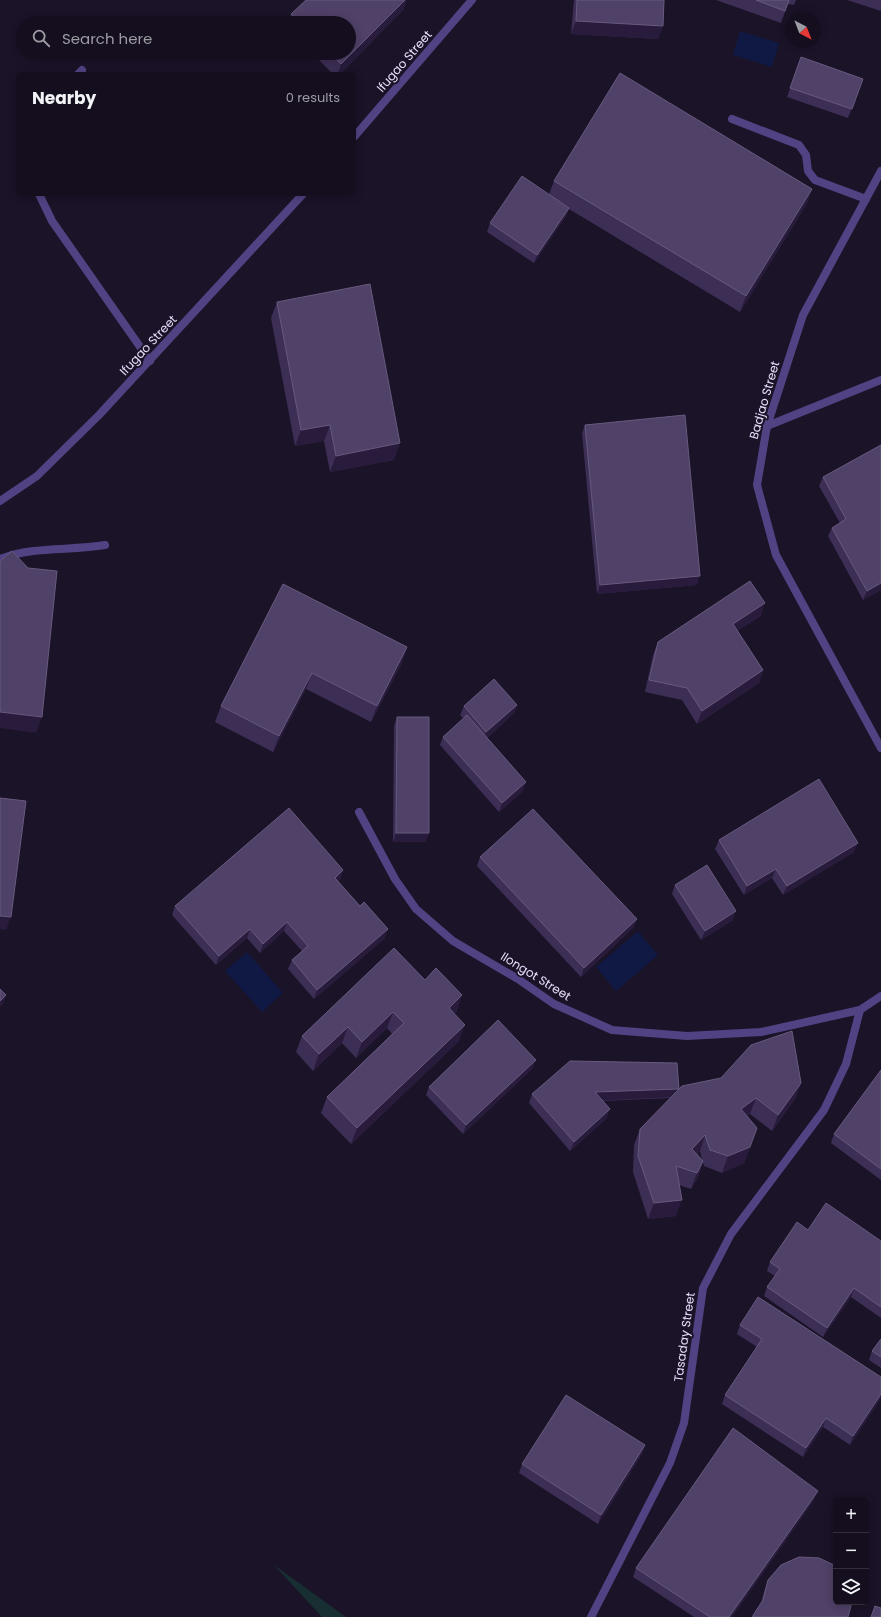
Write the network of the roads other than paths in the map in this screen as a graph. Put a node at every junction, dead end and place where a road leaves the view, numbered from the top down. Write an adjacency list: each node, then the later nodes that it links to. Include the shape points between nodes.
1 (472, 0): 3 (street, Ifugao Street)
2 (732, 119): 7 (street, via 799,145 806,155 808,171 815,180)
3 (356, 135)
4 (881, 171): 7 (street, Badjao Street)
5 (40, 196): 8 (street, via 52,221)
6 (301, 196): 8 (street, Ifugao Street)
7 (866, 199): 10 (street, Badjao Street, via 803,315)
8 (150, 361): 11 (street, Ifugao Street, via 37,476)
9 (881, 380): 10 (street)
10 (767, 426): 14 (street, Badjao Street, via 757,485 776,555)
11 (0, 501)
12 (105, 545): 13 (street, via 20,552)
13 (0, 559)
14 (881, 748)
15 (359, 812): 17 (street, Ilongot Street, via 395,880 416,909 453,940 554,1004 612,1030 687,1036 761,1032)
16 (881, 996): 17 (street, Ilongot Street)
17 (860, 1010): 18 (street, Tasaday Street, via 846,1064 824,1110 731,1234 703,1288 684,1423 670,1463)
18 (591, 1617)

